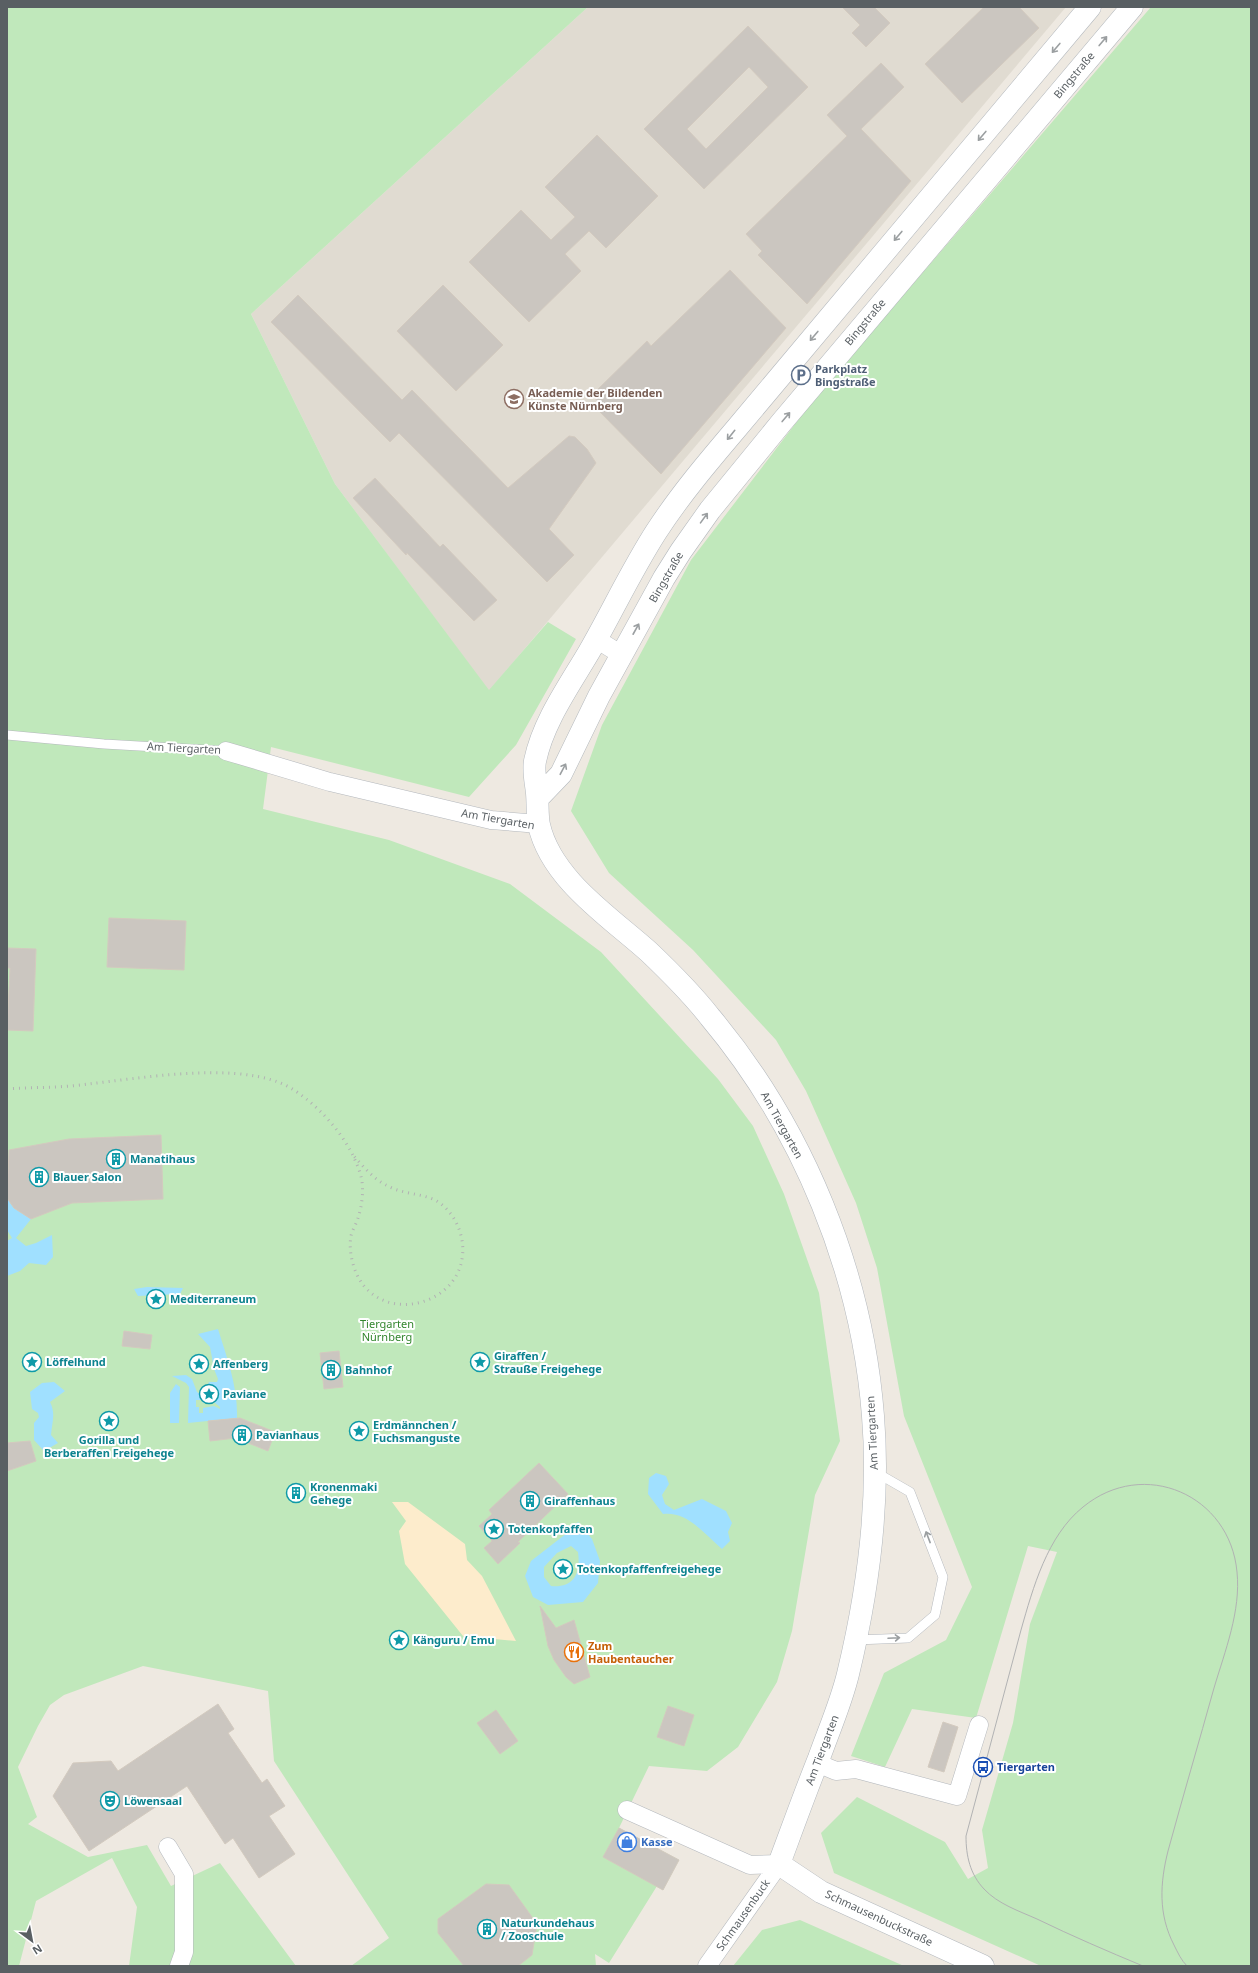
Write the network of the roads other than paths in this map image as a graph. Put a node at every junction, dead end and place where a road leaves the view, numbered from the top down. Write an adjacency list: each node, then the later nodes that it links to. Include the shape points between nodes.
1 (1090, 7): 3 (street, one-way to 3, via 740,423 680,498 656,532)
2 (1132, 7): 4 (street, Bingstraße, one-way to 2, via 680,551 710,510 781,422)
3 (596, 639): 4 (street); 7 (street, via 545,732 534,764)
4 (622, 655): 7 (street, Bingstraße, one-way to 4, via 561,774)
5 (7, 735): 6 (lane, Am Tiergarten, via 104,744)
6 (226, 750): 8 (street, Am Tiergarten, via 330,782 491,820)
7 (538, 798): 8 (street)
8 (539, 824): 9 (street, Am Tiergarten, via 552,857 565,876 672,975 724,1033 762,1088 800,1155 833,1232 856,1310 870,1384 875,1444)
9 (874, 1471): 10 (street, Am Tiergarten, via 872,1530); 10 (lane, one-way to 9, via 908,1638 935,1615 943,1577 910,1492)
10 (855, 1640): 12 (street, Am Tiergarten, via 842,1697)
11 (979, 1725): 12 (street, via 957,1796 856,1769 836,1771)
12 (817, 1763): 15 (street, Am Tiergarten)
13 (627, 1810): 15 (street, via 750,1865)
14 (168, 1847): 16 (street, via 184,1874 184,1952)
15 (779, 1864): 17 (street, Schmausenbuck); 18 (street, Schmausenbuckstraße, via 821,1892)
16 (179, 1966)
17 (707, 1966)
18 (983, 1966)

